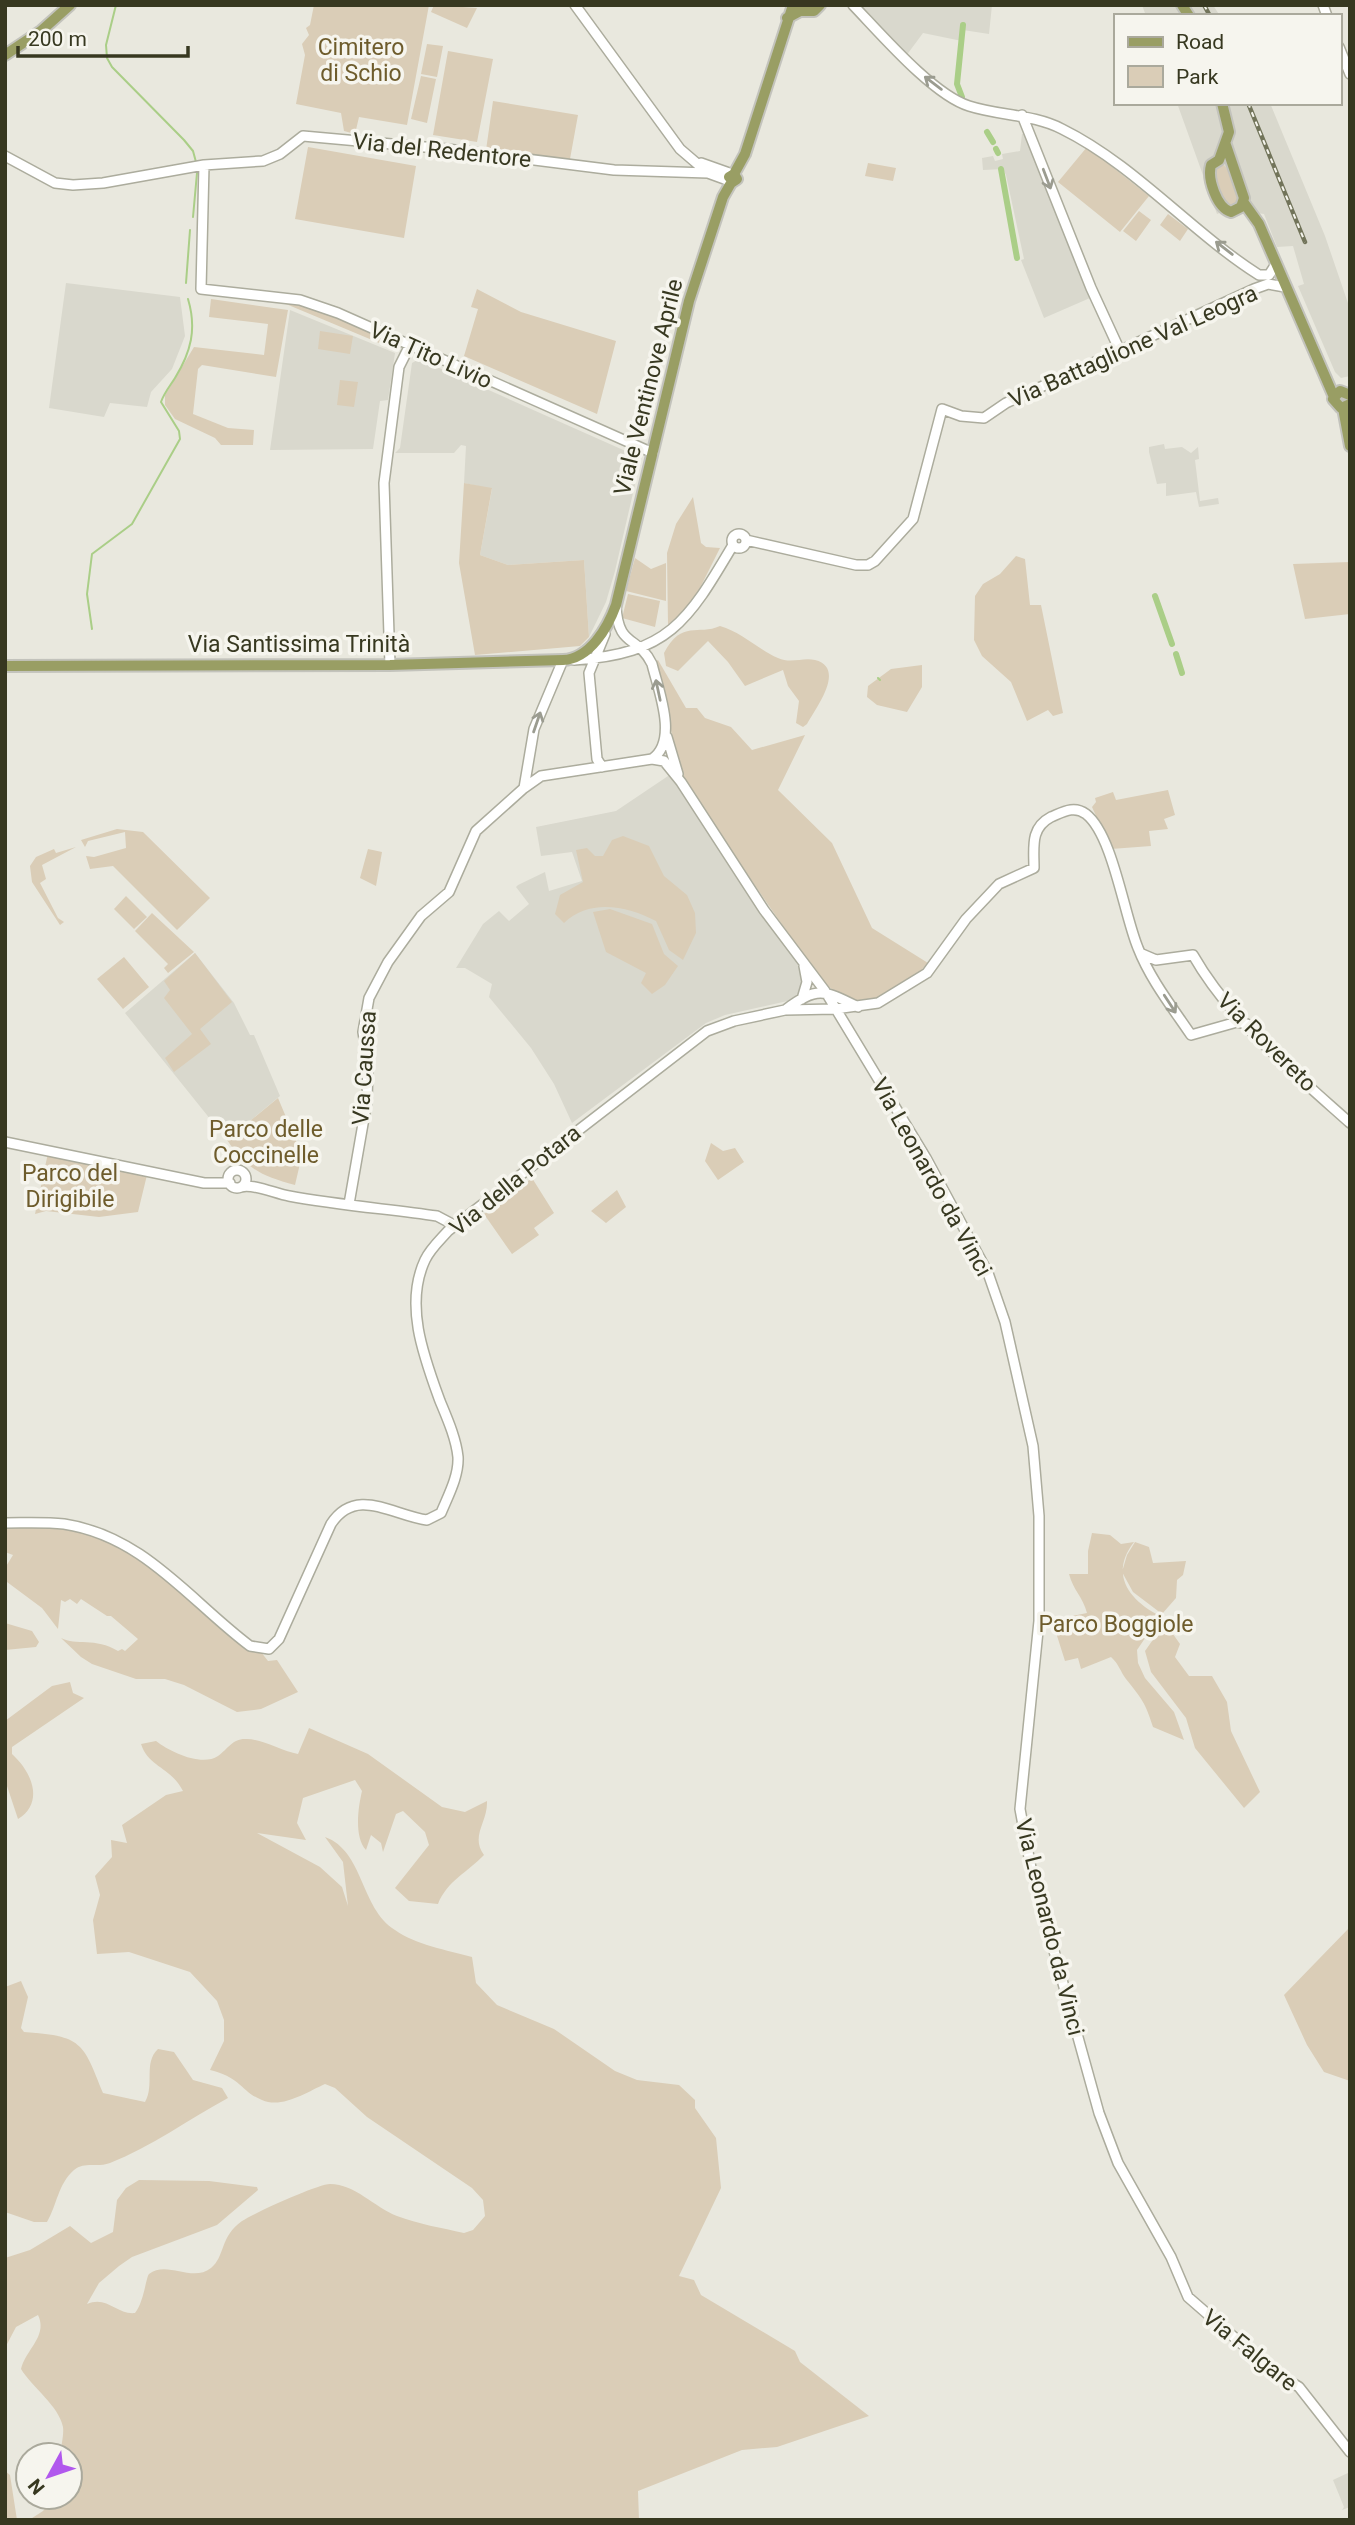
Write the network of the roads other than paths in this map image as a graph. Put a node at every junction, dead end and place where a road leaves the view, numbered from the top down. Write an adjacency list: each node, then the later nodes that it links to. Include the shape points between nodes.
1 (70, 5): 7 (main road, via 41,32)
2 (575, 5): 16 (street)
3 (853, 5): 10 (street, one-way to 3, via 969,106 929,80)
4 (820, 6): 5 (main road, via 811,13)
5 (796, 7): 17 (main road, Viale Ventinove Aprile, via 787,18 766,93)
6 (1341, 52): 8 (street)
7 (5, 55)
8 (1350, 74)
9 (1223, 105): 14 (main road, via 1229,124)
10 (1022, 116): 11 (street); 12 (street)
11 (1041, 121): 12 (street, via 1031,128); 20 (street, one-way to 11, via 1112,161)
12 (1036, 151): 24 (street, one-way to 24)
13 (5, 156): 15 (street, Via del Redentore, via 67,185)
14 (1227, 163): 18 (main road); 18 (main road, via 1211,165 1211,179 1223,209)
15 (201, 165): 16 (street, Via del Redentore, via 263,161 281,154 303,136 614,170); 23 (street, Via Tito Livio, via 201,289 300,300)
16 (695, 166): 17 (street); 17 (street, Via del Redentore)
17 (732, 178): 28 (main road, Viale Ventinove Aprile, via 689,301)
18 (1240, 207): 19 (main road, via 1255,217)
19 (1276, 264): 20 (street, via 1269,275); 21 (main road)
20 (1259, 275): 22 (street)
21 (1285, 287): 22 (street, Via Battaglione Val Leogra, via 1268,284); 25 (main road, via 1328,380)
22 (1254, 289): 24 (street, Via Battaglione Val Leogra)
23 (409, 346): 28 (street, Via Tito Livio); 37 (street, via 399,367 384,484)
24 (1120, 351): 29 (street, Via Battaglione Val Leogra, via 1006,403 984,418 942,409 913,519 868,565)
25 (1342, 394): 26 (main road, via 1335,405)
26 (1347, 406): 27 (main road)
27 (1350, 446)
28 (653, 453): 30 (main road, Viale Ventinove Aprile)
29 (743, 544): 32 (street, Via Santissima Trinità, via 723,562 689,616)
30 (616, 605): 31 (main road, Viale Ventinove Aprile); 33 (street, via 622,634)
31 (609, 626): 34 (street, Viale Ventinove Aprile); 35 (main road, Viale Ventinove Aprile)
32 (660, 639): 33 (street, Via Santissima Trinità); 36 (street)
33 (640, 648): 34 (street, Via Santissima Trinità); 36 (street)
34 (593, 659): 35 (street, Via Santissima Trinità); 39 (street)
35 (568, 660): 37 (main road, Via Santissima Trinità); 39 (street); 44 (street, one-way to 35, via 534,729)
36 (651, 661): 40 (street, Via Leonardo da Vinci, one-way to 36)
37 (390, 665): 38 (main road, Via Santissima Trinità)
38 (5, 666)
39 (589, 674): 42 (street, via 597,759)
40 (666, 733): 41 (street, via 664,748); 43 (street, Via Leonardo da Vinci)
41 (652, 759): 42 (street, Via Caussa); 43 (street, Via Leonardo da Vinci, via 664,761)
42 (603, 767): 44 (street, Via Caussa, via 541,776)
43 (681, 782): 47 (street, Via Leonardo da Vinci)
44 (524, 788): 64 (street, Via Caussa, via 476,831 449,892 421,916 369,998 363,1032 367,1101)
45 (1139, 951): 46 (street); 48 (street); 53 (street, Via della Potara, via 1123,910 1118,873 1085,813 1072,809 1042,822 1034,836 1034,869 1008,879 983,899 928,973 878,1003)
46 (1156, 960): 48 (street); 57 (street, Via Rovereto, via 1193,954)
47 (802, 961): 49 (street, Via Leonardo da Vinci); 51 (street, via 807,982)
48 (1150, 973): 59 (street, one-way to 59, via 1191,1035)
49 (816, 978): 50 (street, Via Leonardo da Vinci); 52 (street, Via Leonardo da Vinci)
50 (827, 994): 51 (street, Via della Potara); 52 (street); 54 (street); 55 (street, Via Leonardo da Vinci)
51 (803, 996): 54 (street, via 802,1002); 56 (street, Via della Potara)
52 (842, 999): 53 (street)
53 (858, 1007): 55 (street, Via della Potara)
54 (813, 1009): 55 (street, Via della Potara); 56 (street, Via della Potara)
55 (835, 1009): 67 (street, Via Leonardo da Vinci, via 970,1236 1005,1322 1033,1446 1039,1516 1039,1621 1023,1759 1023,1831 1109,2144)
56 (785, 1010): 65 (street, Via della Potara, via 734,1021 697,1037)
57 (1236, 1013): 58 (street, Via Rovereto); 59 (street)
58 (1247, 1024): 59 (street); 60 (street, Via Rovereto)
59 (1224, 1026)
60 (1350, 1123)
61 (5, 1142): 62 (street, via 204,1183)
62 (232, 1177): 63 (street); 63 (street, via 233,1187 249,1185)
63 (260, 1190): 64 (street)
64 (349, 1202): 65 (street, via 437,1216)
65 (453, 1223): 66 (street, Via della Potara, via 426,1259 415,1309 428,1366 454,1437 458,1459 452,1488 441,1513 427,1520 371,1503 344,1509 331,1524 279,1640 269,1649 250,1646 153,1562 112,1538 61,1524)
66 (5, 1523)
67 (1180, 2279): 68 (street, Via Falgare, via 1196,2306 1274,2372 1299,2387)
68 (1350, 2452)

